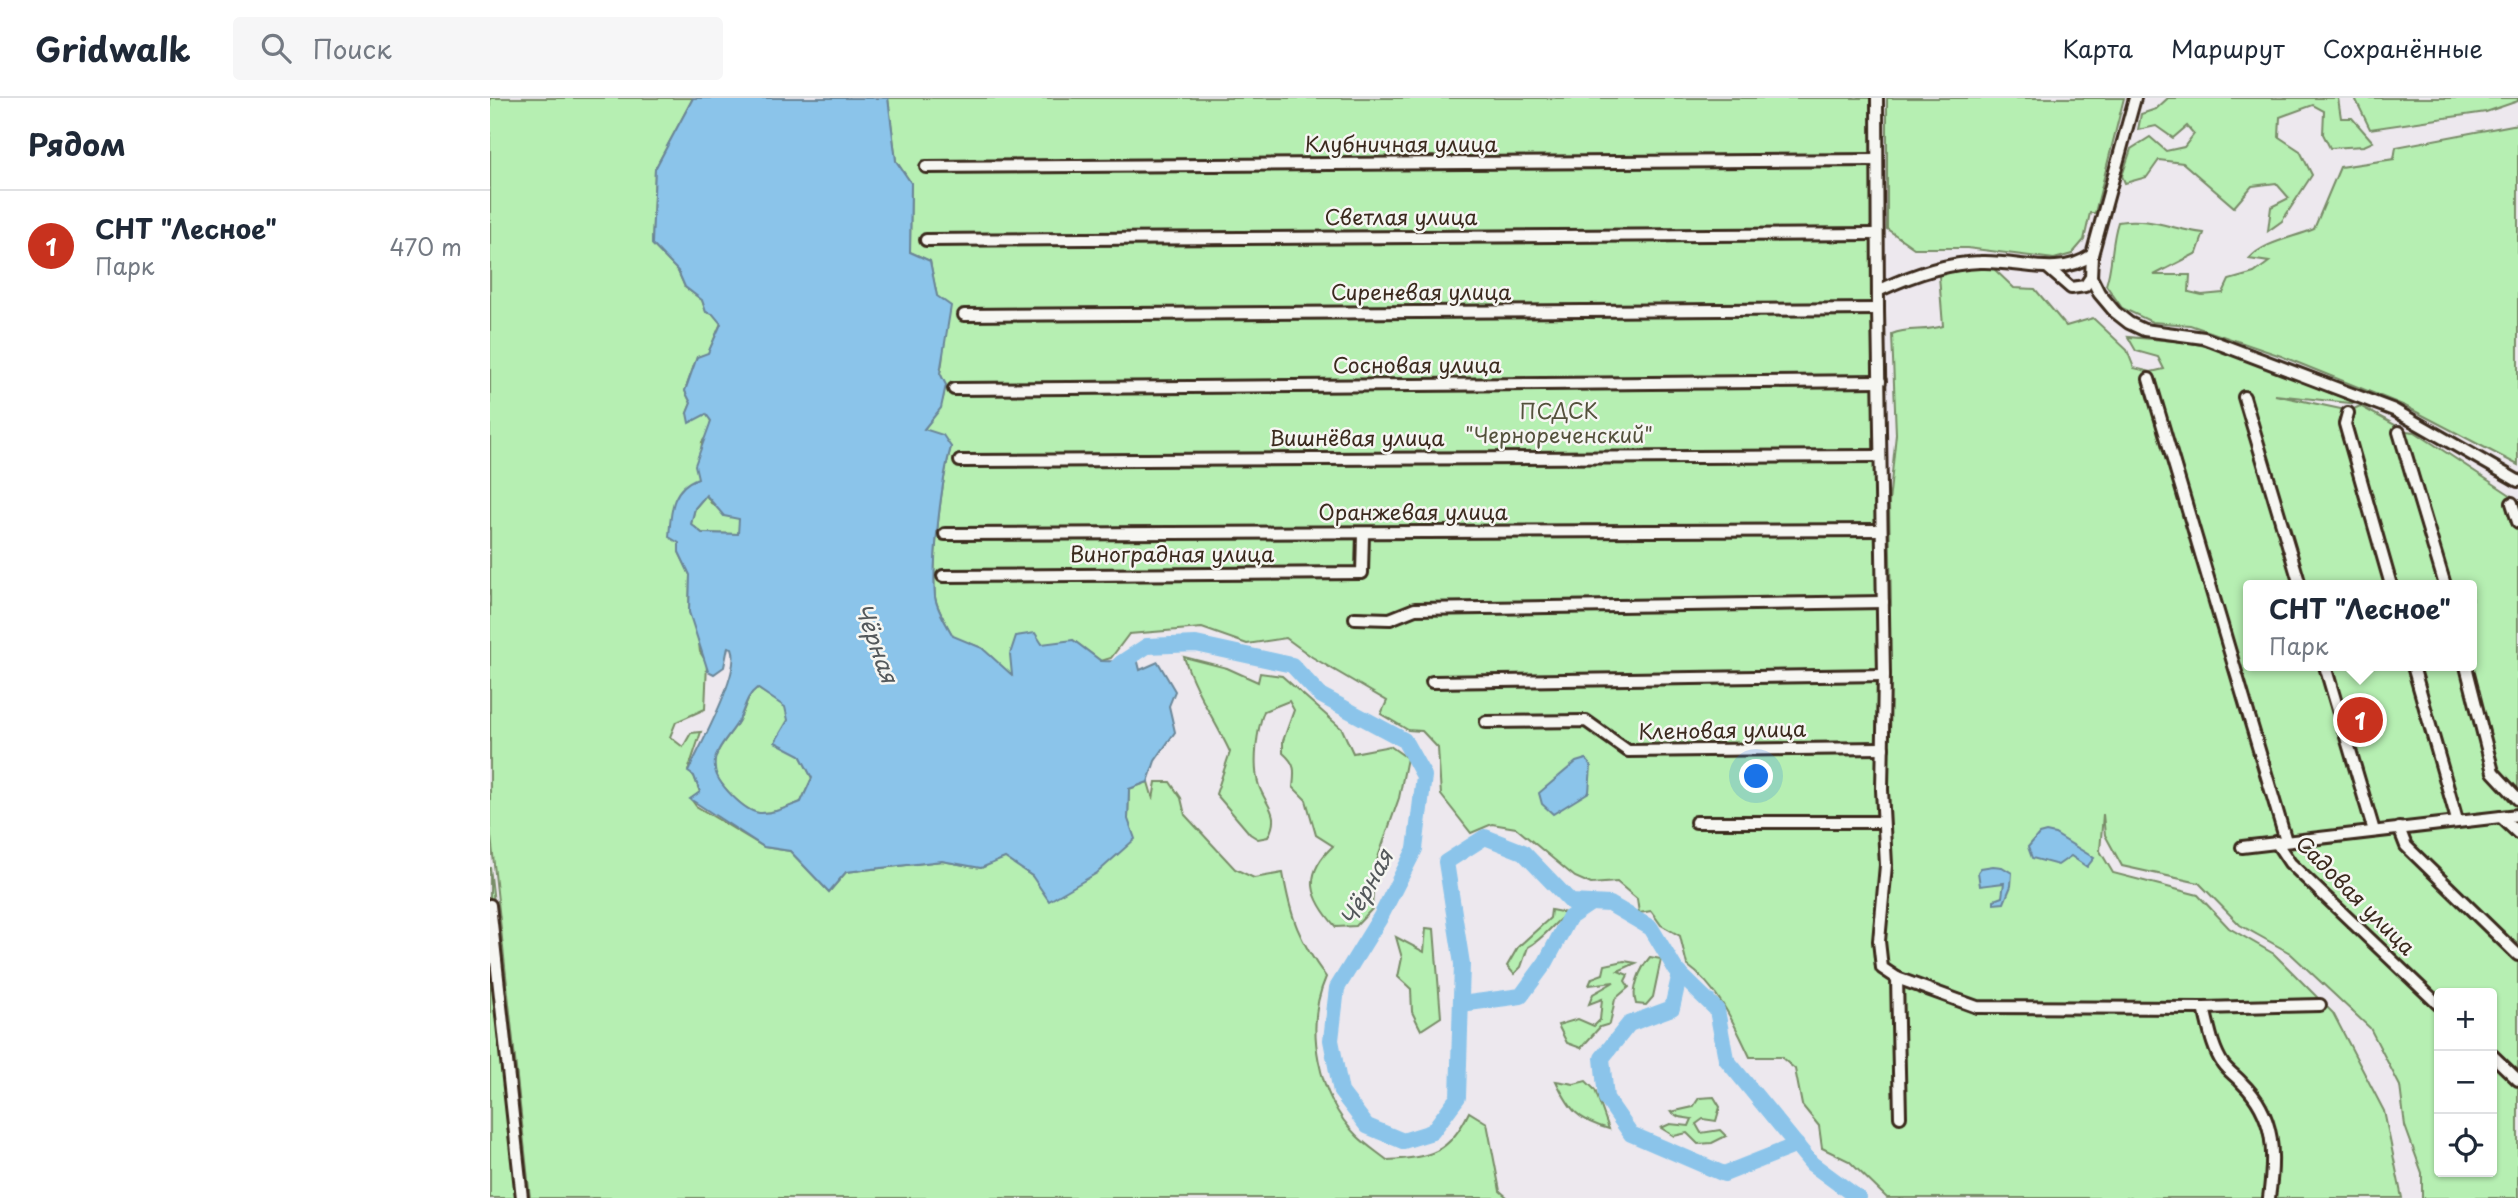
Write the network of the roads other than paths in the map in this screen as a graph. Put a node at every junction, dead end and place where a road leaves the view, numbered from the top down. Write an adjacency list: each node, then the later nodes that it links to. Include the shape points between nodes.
1 (1877, 98): 3 (street)
2 (2135, 98): 7 (street)
3 (1876, 160): 4 (street, Клубничная улица); 5 (street)
4 (926, 167)
5 (1876, 234): 6 (street, Светлая улица); 10 (street)
6 (926, 240)
7 (2092, 255): 8 (street, via 2068,268); 9 (street)
8 (2048, 268): 9 (street, via 2071,288 2085,286); 10 (street, via 1964,263 1913,275)
9 (2091, 277): 21 (street, via 2115,312 2129,323 2144,330 2204,338 2394,410)
10 (1880, 289): 11 (street)
11 (1878, 309): 12 (street, Сиреневая улица); 14 (street)
12 (964, 315)
13 (2149, 379): 49 (street)
14 (1880, 381): 15 (street, Сосновая улица); 19 (street)
15 (954, 389)
16 (2244, 397): 28 (street)
17 (2348, 414): 29 (street, via 2345,424)
18 (2399, 432): 30 (street)
19 (1880, 456): 20 (street, Вишнёвая улица); 24 (street)
20 (960, 461)
21 (2518, 481)
22 (2512, 503): 23 (street)
23 (2518, 522)
24 (1881, 530): 25 (street, Оранжевая улица); 31 (street)
25 (1363, 533): 26 (street, Оранжевая улица); 27 (street, Виноградная улица, via 1362,573)
26 (946, 534)
27 (943, 576)
28 (2299, 580)
29 (2390, 580)
30 (2443, 580)
31 (1882, 602): 32 (street, via 1415,609 1390,619); 36 (street)
32 (1355, 618)
33 (2326, 671): 47 (street)
34 (2414, 671): 43 (street)
35 (2467, 671): 40 (street, via 2493,772)
36 (1884, 675): 37 (street); 39 (street)
37 (1432, 682)
38 (1486, 722): 39 (street, Кленовая улица, via 1586,721 1628,751)
39 (1883, 748): 45 (street)
40 (2518, 799)
41 (2518, 815): 42 (street)
42 (2501, 817): 43 (street); 48 (street)
43 (2457, 820): 46 (street)
44 (1696, 822): 45 (street)
45 (1882, 822): 53 (street, via 1885,865 1879,941 1882,968)
46 (2399, 828): 47 (street); 52 (street, via 2406,846)
47 (2374, 831): 49 (street)
48 (2518, 833)
49 (2281, 842): 50 (street); 54 (street, Садовая улица, via 2290,863)
50 (2242, 847)
51 (490, 905): 60 (street)
52 (2518, 955)
53 (1896, 978): 56 (street, via 1977,1007); 59 (street)
54 (2434, 1000)
55 (2319, 1005): 56 (street)
56 (2204, 1008): 61 (street, via 2213,1045 2243,1084 2274,1143)
57 (2497, 1060): 58 (street)
58 (2518, 1080)
59 (1900, 1117)
60 (522, 1198)
61 (2269, 1198)

